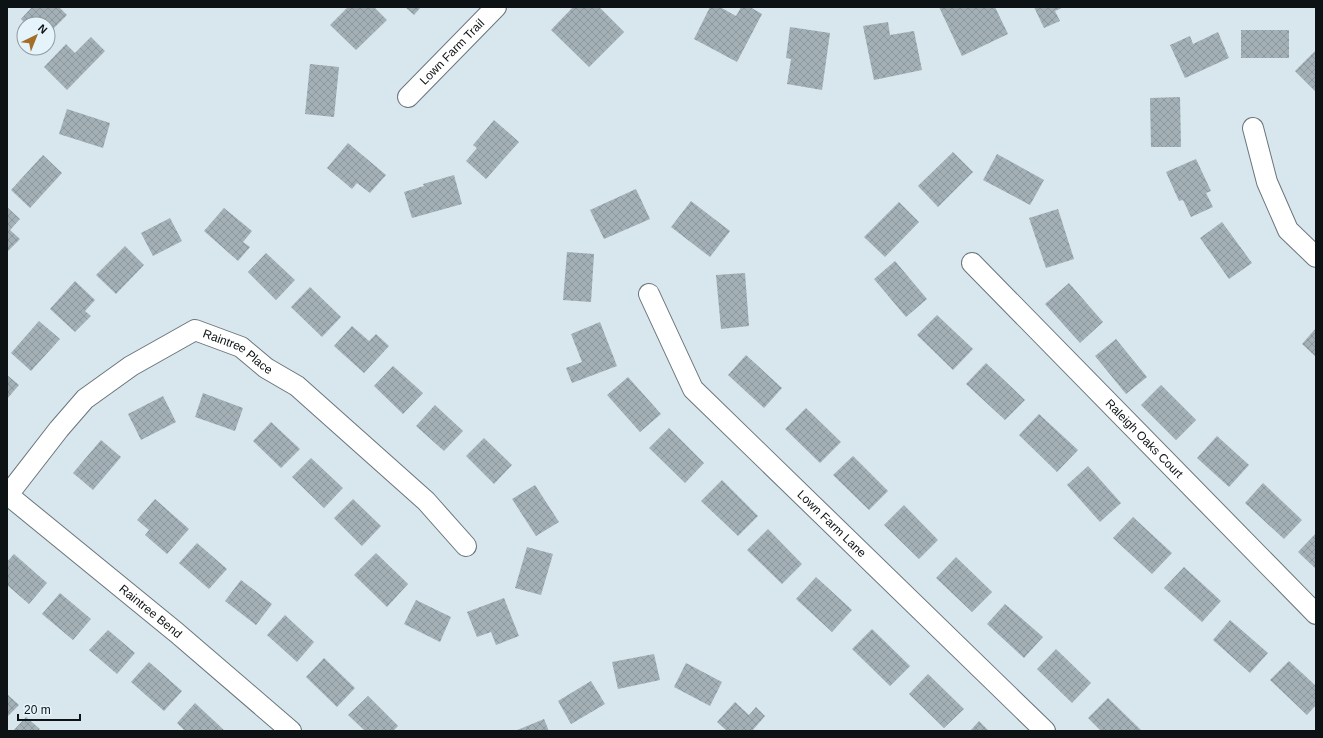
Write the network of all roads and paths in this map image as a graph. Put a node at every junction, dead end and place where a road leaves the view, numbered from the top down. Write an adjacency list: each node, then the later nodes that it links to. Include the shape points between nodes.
1 (496, 7): 2 (street, Lown Farm Trail)
2 (408, 97)
3 (1253, 128): 4 (street, via 1267,182 1288,230)
4 (1316, 257)
5 (972, 263): 9 (street, Raleigh Oaks Court)
6 (649, 294): 11 (street, Lown Farm Lane, via 693,389)
7 (8, 495): 8 (street, Raintree Place, via 85,399 131,366 195,330 241,347 266,368 297,386 426,501); 10 (street, Raintree Bend)
8 (466, 546)
9 (1316, 614)
10 (291, 731)
11 (1045, 731)

